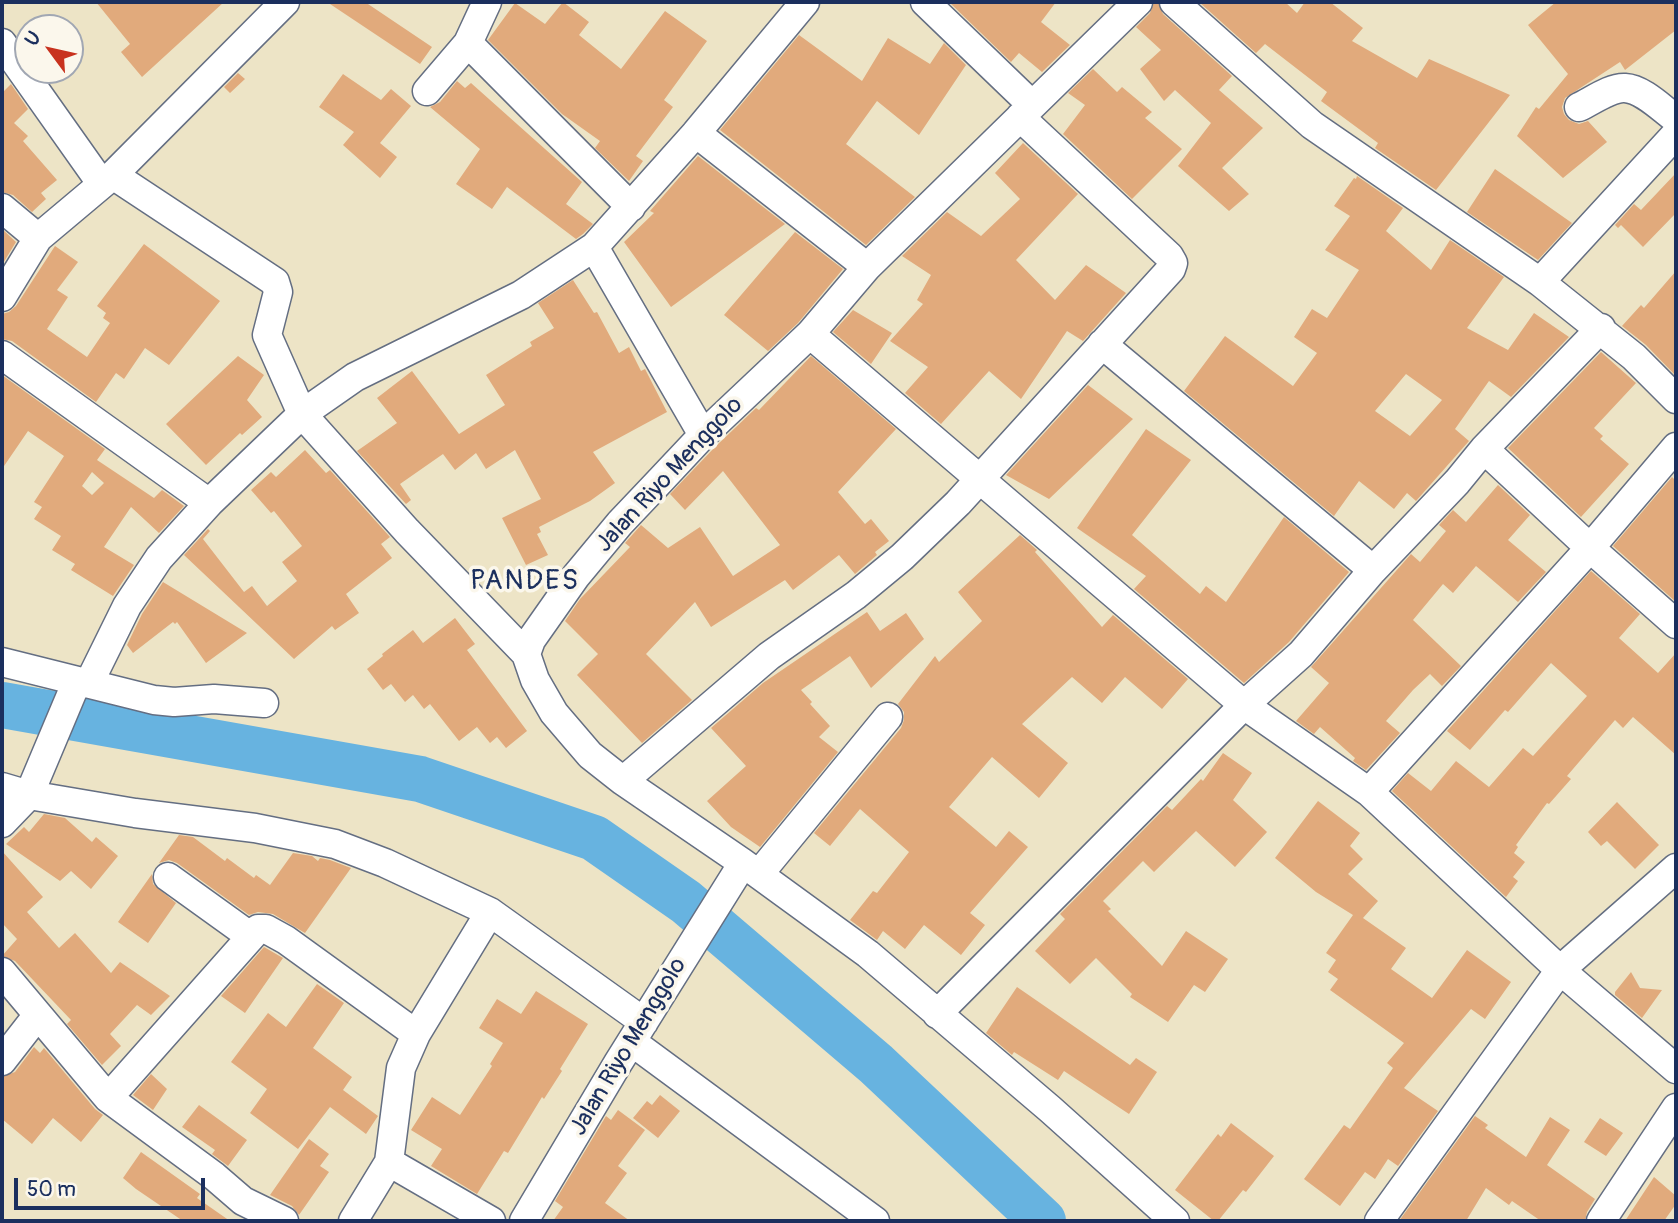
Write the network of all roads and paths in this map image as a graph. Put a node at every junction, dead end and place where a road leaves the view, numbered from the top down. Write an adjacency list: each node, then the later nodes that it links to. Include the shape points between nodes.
1 (285, 2): 15 (street)
2 (487, 2): 8 (street)
3 (806, 2): 13 (street)
4 (925, 2): 11 (street)
5 (1138, 2): 11 (street, Jalan Riyo Menggolo)
6 (1174, 2): 21 (street, via 1312,125)
7 (2, 43): 15 (street)
8 (468, 43): 9 (street); 16 (street)
9 (426, 92)
10 (1579, 107): 12 (street, via 1626,88)
11 (1026, 111): 20 (street, Jalan Riyo Menggolo); 25 (street, via 1173,263)
12 (1676, 119)
13 (696, 133): 16 (street); 20 (street)
14 (1676, 134): 21 (street)
15 (107, 179): 18 (street); 28 (street, via 275,282 278,292 267,335)
16 (631, 207): 19 (street)
17 (2, 208): 18 (street)
18 (38, 238): 22 (street)
19 (593, 247): 28 (street, via 521,295 355,377); 29 (street)
20 (867, 267): 24 (street, Jalan Riyo Menggolo)
21 (1540, 282): 23 (street)
22 (2, 297)
23 (1601, 328): 27 (street); 31 (street)
24 (810, 334): 29 (street, Jalan Riyo Menggolo); 32 (street)
25 (1102, 344): 32 (street); 35 (street)
26 (2, 355): 33 (street)
27 (1676, 399)
28 (302, 414): 33 (street); 37 (street)
29 (703, 435): 37 (street, Jalan Riyo Menggolo, via 576,576 531,639)
30 (1676, 447): 34 (street)
31 (1484, 449): 34 (street); 35 (street)
32 (979, 479): 41 (street); 43 (street, via 902,557 856,596 769,656)
33 (209, 503): 39 (street, via 143,580)
34 (1590, 548): 36 (street); 45 (street)
35 (1373, 570): 41 (street, via 1301,654)
36 (1676, 624)
37 (526, 654): 43 (street, via 554,713 590,755)
38 (2, 662): 39 (street)
39 (80, 684): 40 (street, via 154,700); 46 (street)
40 (264, 703)
41 (1244, 705): 45 (street); 55 (street)
42 (888, 717): 49 (street, Jalan Riyo Menggolo)
43 (623, 781): 49 (street)
44 (2, 787): 46 (street)
45 (1369, 792): 53 (street)
46 (29, 795): 47 (street); 51 (street, via 335,844)
47 (2, 823)
48 (1676, 868): 53 (street)
49 (746, 870): 55 (street, via 868,954); 57 (street, Jalan Riyo Menggolo)
50 (168, 877): 52 (street)
51 (490, 912): 57 (street); 58 (street)
52 (250, 936): 58 (street, via 261,928 286,940); 61 (street)
53 (1560, 970): 60 (street); 64 (street)
54 (2, 972): 56 (street)
55 (937, 1014): 70 (street)
56 (37, 1016): 59 (street); 61 (street)
57 (638, 1032): 68 (street, Jalan Riyo Menggolo); 69 (street)
58 (416, 1034): 63 (street, via 401,1068)
59 (2, 1061)
60 (1676, 1069)
61 (108, 1098): 65 (street, via 243,1201)
62 (1676, 1108): 71 (street)
63 (389, 1162): 66 (street); 67 (street)
64 (1384, 1220)
65 (284, 1221)
66 (353, 1221)
67 (491, 1221)
68 (524, 1221)
69 (875, 1221)
70 (1175, 1221)
71 (1601, 1221)

